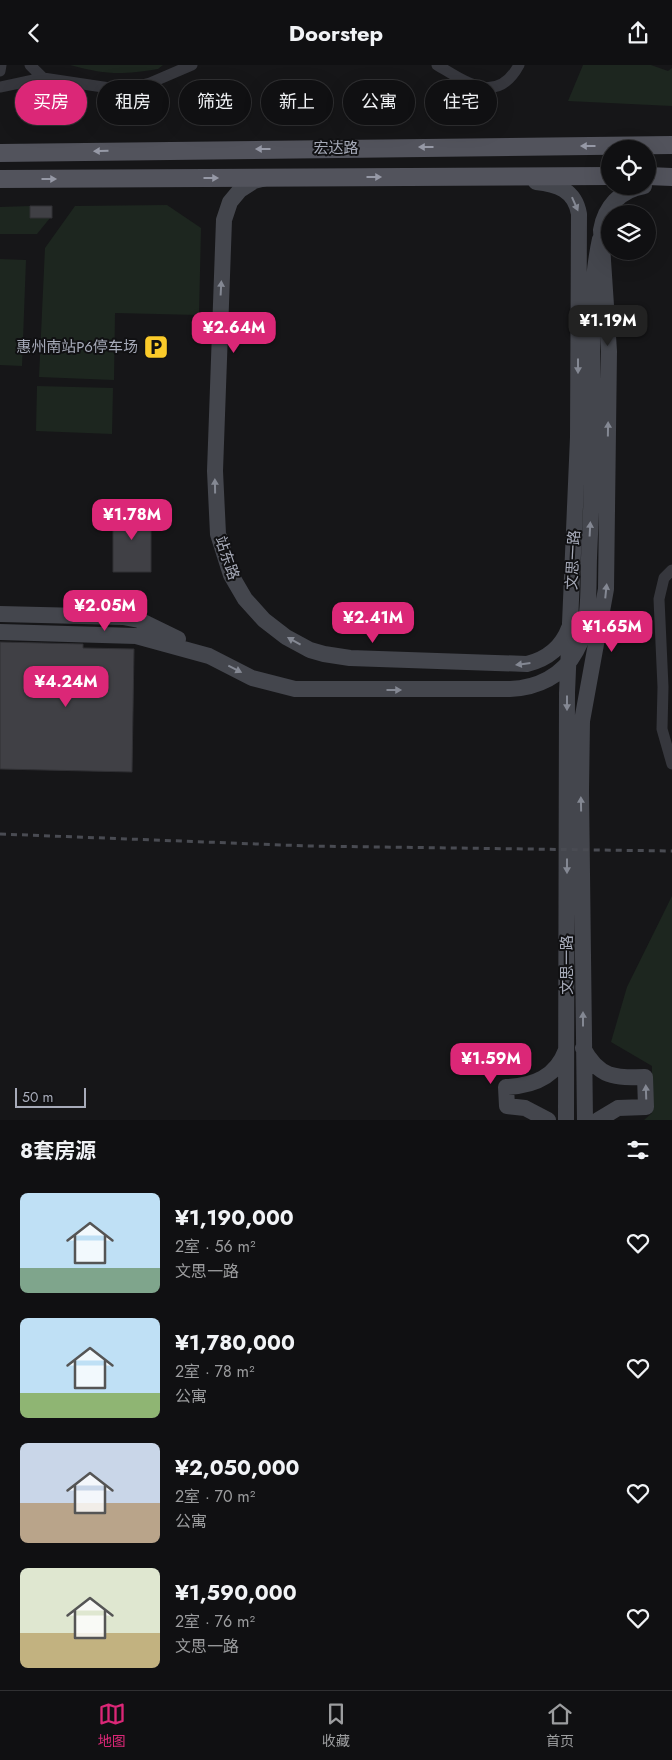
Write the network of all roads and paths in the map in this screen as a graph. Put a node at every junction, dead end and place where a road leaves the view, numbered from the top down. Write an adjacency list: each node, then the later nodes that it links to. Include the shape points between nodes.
1 (2, 65): 6 (street)
2 (30, 65): 7 (street)
3 (192, 65): 7 (street, via 150,83 123,90)
4 (437, 65): 5 (street, via 482,89 503,83 514,75)
5 (520, 65)
6 (0, 71)
7 (43, 78): 8 (street)
8 (0, 87)
9 (672, 145): 10 (main road, 宏达路, one-way to 10)
10 (0, 153)
11 (601, 176): 13 (main road, 宏达路)
12 (656, 176): 14 (main road)
13 (501, 177): 15 (main road, 宏达路, one-way to 13); 23 (street, 文思一路, one-way to 23, via 558,186 573,198 579,214 578,437)
14 (672, 177)
15 (270, 178): 16 (main road, 宏达路, one-way to 15); 23 (street, 站东路, one-way to 15, via 555,649 542,659 527,664 350,658 324,654 286,637 245,599 221,548 216,497 224,220 230,202 240,190 254,181)
16 (0, 179)
17 (672, 184): 18 (street, 文思一路)
18 (656, 185)
19 (622, 195): 20 (street, 文思一路, via 612,203 604,216)
20 (600, 239): 25 (street, one-way to 20, via 252,678 296,689 530,687 548,679 571,660 584,632 594,453 592,295); 27 (street, 文思一路, one-way to 20, via 582,721 606,589 609,351)
21 (672, 570): 26 (street, via 664,578 659,599 662,729)
22 (0, 614): 25 (street, via 139,620)
23 (570, 624): 27 (street, 文思一路, one-way to 27, via 567,693)
24 (0, 632): 25 (street, via 136,636)
25 (209, 656)
26 (672, 764)
27 (575, 1048): 28 (street, via 545,1078 531,1085 506,1087 506,1106 524,1108); 29 (street, 文思一路); 30 (street, 文思一路); 31 (street, one-way to 27, via 618,1108 646,1107 645,1077 615,1078)
28 (548, 1120)
29 (566, 1120)
30 (585, 1120)
31 (598, 1120)

